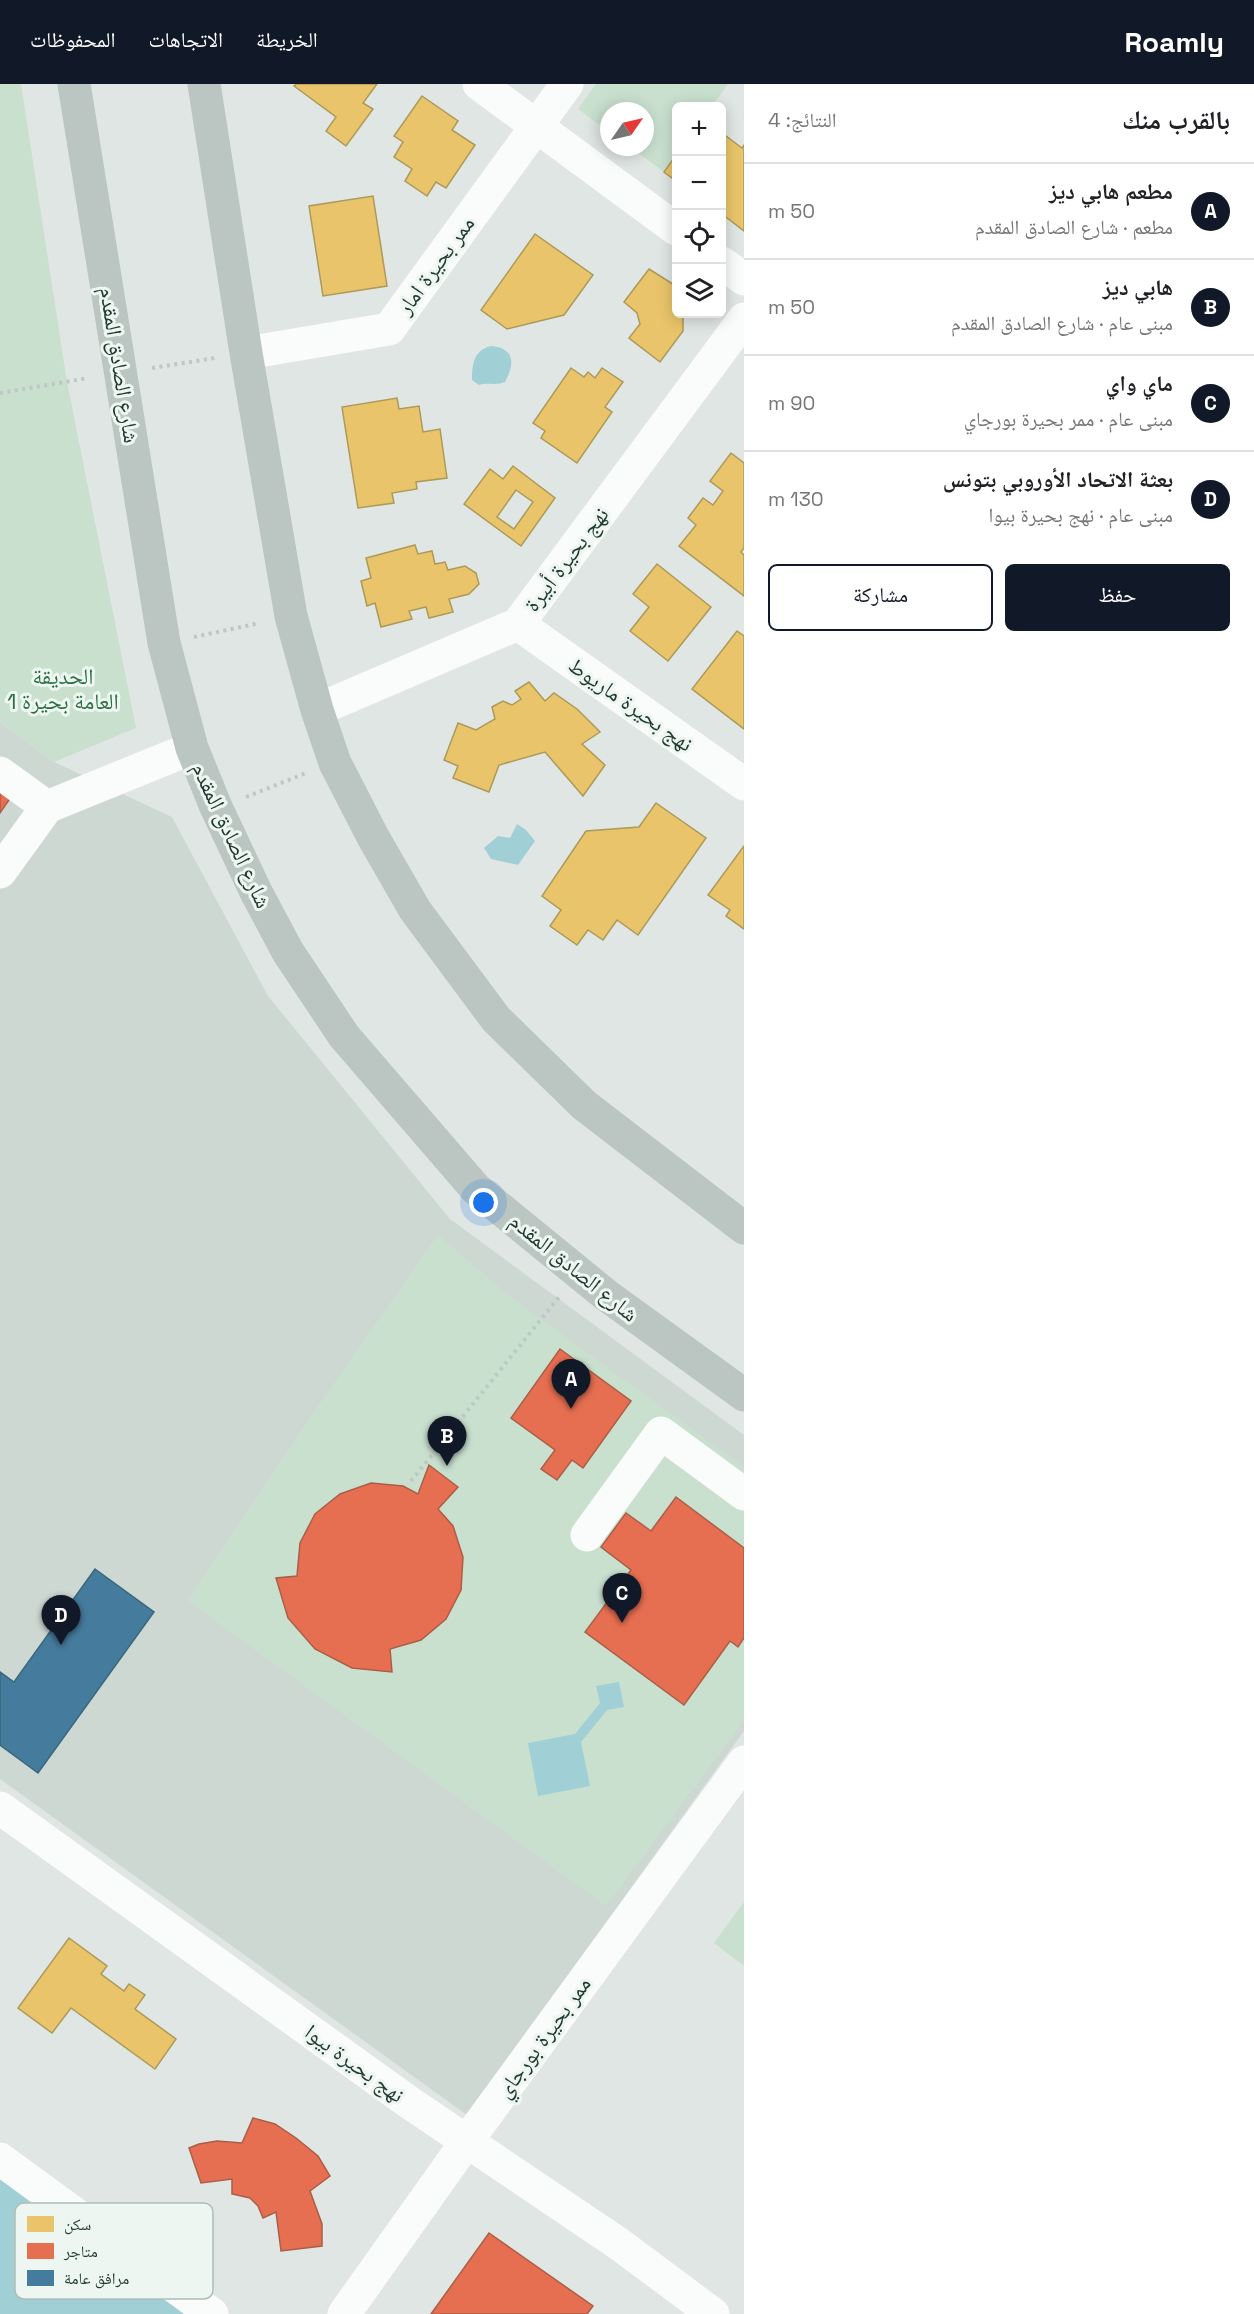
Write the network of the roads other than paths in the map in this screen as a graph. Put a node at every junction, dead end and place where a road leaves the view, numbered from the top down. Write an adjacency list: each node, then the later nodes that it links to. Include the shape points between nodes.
1 (74, 84): 13 (main road, شارع الصادق المقدم, via 164,643)
2 (204, 84): 10 (main road)
3 (479, 84): 5 (street)
4 (567, 84): 5 (street, ممر بحيرة امار)
5 (537, 125): 6 (street); 10 (street, ممر بحيرة امار, via 389,329)
6 (672, 226)
7 (723, 264): 8 (street)
8 (744, 279)
9 (744, 319): 11 (street, نهج بحيرة أبيرة)
10 (246, 353): 12 (main road, via 291,616)
11 (518, 624): 12 (street, نهج بحيرة أبيرة); 15 (street, نهج بحيرة ماريوط)
12 (317, 710): 18 (main road, via 335,763 415,910 496,1019 584,1106)
13 (192, 748): 16 (street); 19 (main road, شارع الصادق المقدم, via 256,892 283,942 344,1036 476,1189 606,1295)
14 (0, 773): 16 (street)
15 (744, 784)
16 (47, 807): 17 (street)
17 (0, 872)
18 (744, 1228)
19 (744, 1395)
20 (744, 1494): 21 (street, via 661,1432)
21 (587, 1534)
22 (744, 1762): 24 (street, ممر بحيرة بورجاي)
23 (0, 1808): 24 (street, نهج بحيرة بيوا)
24 (467, 2141): 29 (street, ممر بحيرة بورجاي); 30 (street, نهج بحيرة بيوا, via 619,2244)
25 (0, 2159): 26 (street)
26 (60, 2203)
27 (191, 2299): 28 (street)
28 (212, 2314)
29 (344, 2314)
30 (713, 2314)

